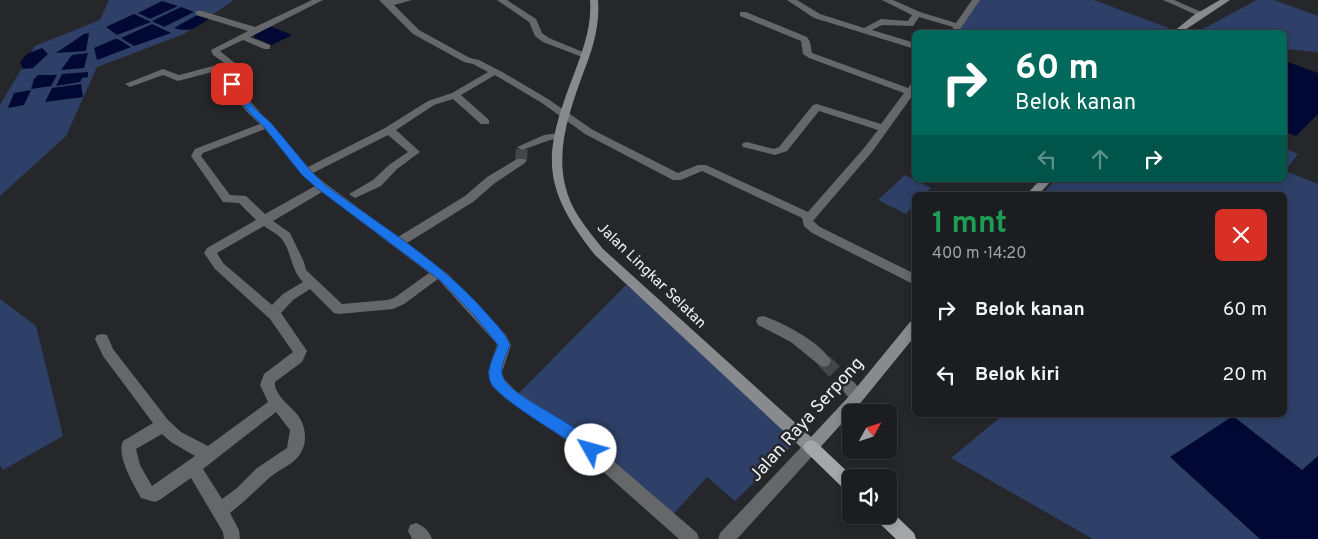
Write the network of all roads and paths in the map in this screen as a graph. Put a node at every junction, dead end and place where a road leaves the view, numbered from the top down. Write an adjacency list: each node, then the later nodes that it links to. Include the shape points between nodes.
1 (319, 0): 17 (street)
2 (408, 0): 11 (street)
3 (501, 0): 23 (street, via 533,21 538,34 546,40)
4 (595, 0): 5 (street); 23 (main road, Jalan Lingkar Selatan, via 595,21)
5 (598, 0)
6 (791, 0): 18 (street, via 812,14)
7 (886, 0): 14 (street)
8 (976, 0): 16 (street)
9 (1167, 0): 15 (street)
10 (1226, 0): 15 (main road)
11 (386, 2): 24 (street, via 416,32)
12 (199, 14): 17 (street)
13 (743, 14): 27 (street, via 804,39 808,54 812,56)
14 (917, 14): 16 (street); 18 (street, via 910,24 881,22)
15 (1202, 14): 19 (main road)
16 (957, 29)
17 (256, 30): 20 (street)
18 (864, 30): 21 (street)
19 (1180, 30)
20 (243, 37): 22 (street); 25 (street, via 215,51 231,64)
21 (912, 45)
22 (267, 47)
23 (585, 55): 29 (main road, Jalan Lingkar Selatan)
24 (494, 72): 28 (street); 29 (street)
25 (223, 73): 26 (street, via 213,70 178,78 163,72); 31 (street, via 251,110)
26 (130, 84)
27 (912, 88): 32 (street)
28 (454, 94): 30 (street); 33 (street, via 431,103)
29 (563, 114): 34 (main road, Jalan Lingkar Selatan); 43 (street, via 589,132 677,177 702,167)
30 (485, 122)
31 (268, 125): 38 (street); 44 (street, via 196,154 227,199 242,199)
32 (883, 128): 35 (street, via 817,107 783,149 775,152); 43 (street, via 868,150)
33 (388, 130): 38 (street); 42 (street, via 415,152 377,183)
34 (558, 136): 36 (street); 58 (main road, Jalan Lingkar Selatan, via 560,188 583,233 618,270)
35 (747, 145)
36 (522, 147)
37 (521, 161): 45 (street, via 469,199)
38 (306, 172): 40 (street)
39 (1044, 182): 41 (main road)
40 (322, 187): 44 (street); 45 (street)
41 (1035, 192)
42 (355, 194)
43 (808, 217): 47 (street, via 808,223 816,230)
44 (264, 220): 48 (street, via 286,236 300,272); 49 (street, via 216,246 210,253 219,266)
45 (398, 243): 46 (street)
46 (438, 273): 48 (street, via 399,301 355,308 339,309); 65 (street, via 459,291 502,339 503,351 495,372 497,382 577,439)
47 (912, 278)
48 (312, 283): 49 (street, via 288,297)
49 (272, 312): 56 (street, via 300,351 297,358 266,382)
50 (763, 321): 53 (street, via 810,347)
51 (912, 330): 55 (main road, Jalan Raya Serpong)
52 (102, 339): 57 (street, via 108,352)
53 (824, 361)
54 (846, 384): 55 (street)
55 (857, 397): 58 (main road, Jalan Raya Serpong)
56 (277, 403): 59 (street, via 228,442); 62 (street, via 298,430 296,446 292,453 263,473)
57 (163, 425): 59 (street, via 176,437); 60 (street, via 128,446 133,466 147,493 155,494)
58 (811, 447): 61 (main road); 66 (street, Jalan Raya Serpong)
59 (207, 454): 60 (street)
60 (193, 467): 62 (street)
61 (842, 476)
62 (220, 511): 64 (street, via 231,530)
63 (892, 524): 67 (main road)
64 (232, 539)
65 (691, 539)
66 (726, 539)
67 (908, 539)

